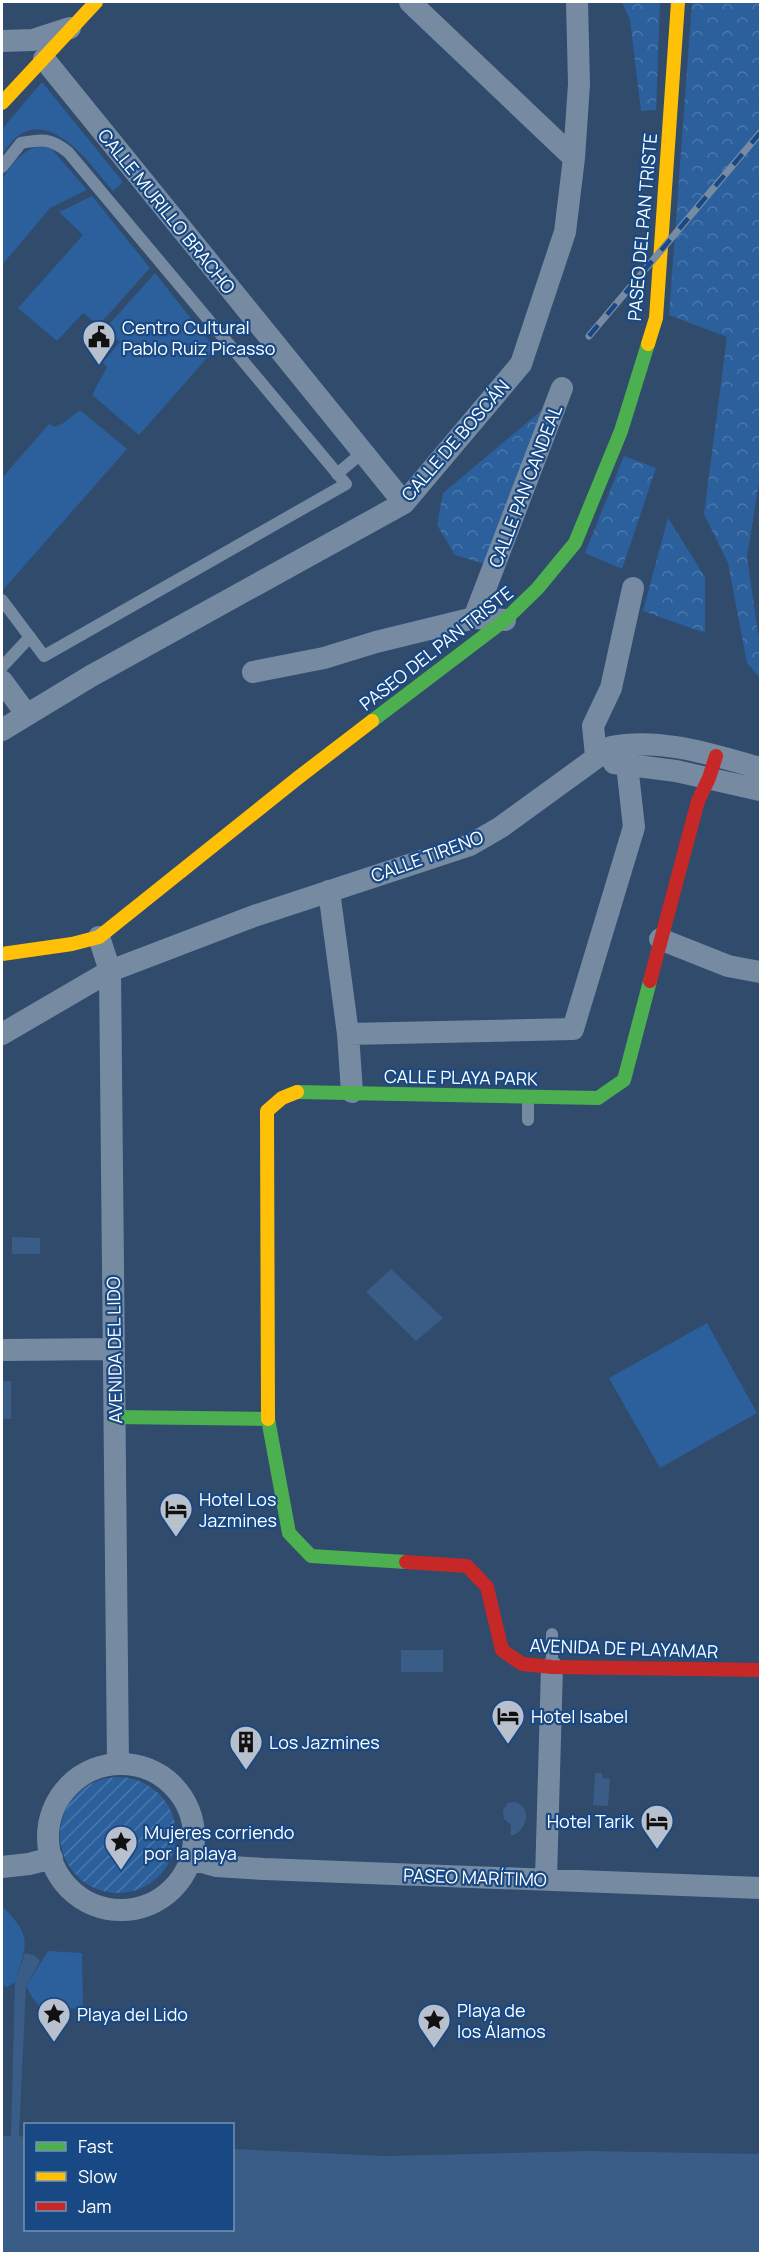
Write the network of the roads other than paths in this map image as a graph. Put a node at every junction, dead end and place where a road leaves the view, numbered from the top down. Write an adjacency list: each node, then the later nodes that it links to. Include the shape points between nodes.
1 (96, 2): 5 (street)
2 (410, 2): 9 (street)
3 (577, 2): 9 (street, CALLE DE BOSCÁN, via 579,84)
4 (678, 2): 18 (street, PASEO DEL PAN TRISTE, via 656,318 621,431 575,543)
5 (73, 27): 6 (street, via 33,39); 7 (street)
6 (2, 41)
7 (44, 59): 8 (street); 12 (street, CALLE MURILLO BRACHO)
8 (2, 103)
9 (574, 158): 14 (street, CALLE DE BOSCÁN, via 565,232 521,364)
10 (2, 167): 13 (lane, via 21,143 54,141 68,152)
11 (562, 388): 17 (street, CALLE PAN CANDEAL)
12 (363, 452): 13 (lane); 14 (street, CALLE MURILLO BRACHO)
13 (337, 474): 19 (lane, via 346,484 44,656)
14 (404, 502): 23 (street, CALLE DE BOSCÁN)
15 (633, 588): 25 (street, via 611,688 593,726)
16 (2, 600): 19 (lane)
17 (474, 618): 18 (street); 21 (street, via 324,658)
18 (505, 620): 32 (street, PASEO DEL PAN TRISTE, via 299,777)
19 (30, 637): 20 (lane)
20 (2, 667)
21 (253, 672)
22 (2, 681): 23 (street)
23 (27, 715): 24 (street, CALLE DE BOSCÁN)
24 (2, 730)
25 (596, 756): 26 (street, CALLE TIRENO, via 610,747 632,742); 27 (street); 31 (street, CALLE TIRENO, via 501,827 470,845)
26 (716, 756): 28 (street, CALLE TIRENO); 29 (street, CALLE PLAYA PARK)
27 (627, 765): 29 (street); 38 (street, via 634,827 573,1029)
28 (760, 768)
29 (709, 778): 30 (street); 33 (street, CALLE PLAYA PARK, via 698,801)
30 (760, 790)
31 (329, 891): 35 (street, CALLE TIRENO); 38 (street)
32 (99, 937): 34 (street); 35 (street, AVENIDA DEL LIDO)
33 (660, 939): 36 (street, via 728,966); 41 (street, CALLE PLAYA PARK, via 624,1080 598,1098)
34 (2, 954)
35 (110, 971): 37 (street, CALLE TIRENO); 44 (street, AVENIDA DEL LIDO)
36 (760, 972)
37 (2, 1034)
38 (348, 1034): 40 (street)
39 (308, 1091): 40 (street, CALLE PLAYA PARK); 42 (lane); 47 (street, CALLE PLAYA PARK, via 282,1098 267,1111)
40 (352, 1092): 41 (street, CALLE PLAYA PARK)
41 (528, 1096): 43 (lane)
42 (306, 1106)
43 (528, 1120)
44 (114, 1349): 45 (street); 46 (street, AVENIDA DEL LIDO)
45 (2, 1350)
46 (115, 1417): 47 (street); 51 (street, AVENIDA DEL LIDO)
47 (268, 1419): 49 (street, AVENIDA DE PLAYAMAR, via 289,1533 311,1556 467,1566 487,1587 502,1650 522,1664)
48 (552, 1634): 49 (lane)
49 (552, 1667): 50 (street, AVENIDA DE PLAYAMAR); 55 (street)
50 (760, 1670)
51 (118, 1764): 52 (street, via 81,1776 62,1795 51,1819); 53 (street, via 149,1770 179,1792 194,1827)
52 (52, 1858): 53 (street, via 61,1878 76,1893 95,1905 116,1910 137,1908 166,1894); 54 (street)
53 (191, 1859): 55 (street, PASEO MARÍTIMO, via 216,1866 264,1869)
54 (2, 1867)
55 (546, 1879): 56 (street, PASEO MARÍTIMO)
56 (760, 1888)

